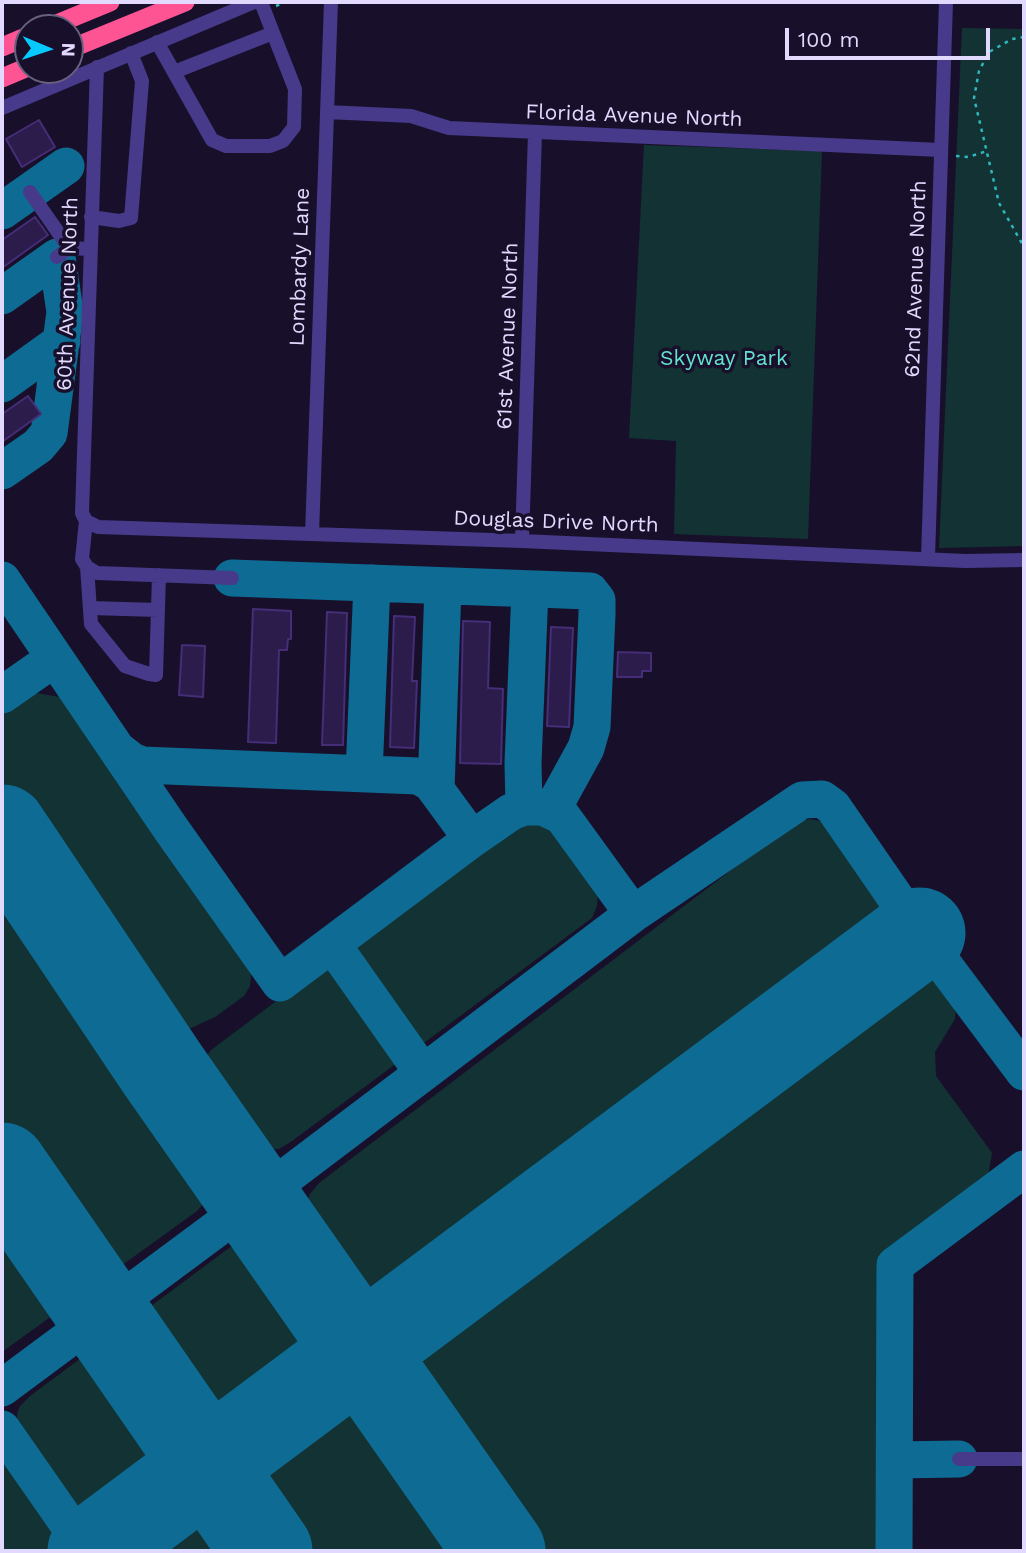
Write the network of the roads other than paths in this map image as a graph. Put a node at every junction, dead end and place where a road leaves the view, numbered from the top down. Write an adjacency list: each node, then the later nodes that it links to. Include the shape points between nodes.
1 (110, 2): 7 (highway)
2 (185, 2): 10 (highway)
3 (254, 2): 9 (street)
4 (261, 2): 8 (street)
5 (331, 2): 15 (street, Lombardy Lane)
6 (946, 2): 17 (street, 62nd Avenue North)
7 (81, 14)
8 (273, 33): 13 (street); 13 (street, via 295,89 294,127 283,141 270,146 226,146 212,140)
9 (157, 42): 11 (street); 13 (street)
10 (84, 43)
11 (131, 53): 12 (street); 19 (street, via 142,80 131,218)
12 (97, 67): 14 (street); 19 (street, 60th Avenue North)
13 (174, 72)
14 (2, 108)
15 (327, 112): 16 (street, Florida Avenue North, via 411,117 449,128); 22 (street, Lombardy Lane)
16 (535, 133): 17 (street, Florida Avenue North); 23 (street, 61st Avenue North)
17 (942, 150): 24 (street, 62nd Avenue North)
18 (30, 192): 20 (street, via 63,253)
19 (91, 217): 20 (street, 60th Avenue North)
20 (90, 249): 21 (street, 60th Avenue North, via 82,513)
21 (86, 521): 22 (street, Douglas Drive North, via 98,527); 26 (street, 60th Avenue North, via 82,559)
22 (312, 534): 23 (street, Douglas Drive North)
23 (522, 541): 24 (street, Douglas Drive North)
24 (928, 558): 25 (street, Douglas Drive North)
25 (1024, 560)
26 (87, 567): 27 (street, via 97,573); 29 (street, 60th Avenue North)
27 (159, 575): 28 (street); 30 (street)
28 (232, 578)
29 (90, 608): 30 (street); 30 (street, 60th Avenue North, via 91,624 125,666 149,674 156,674)
30 (158, 610)
31 (1024, 1459): 32 (street)
32 (959, 1460)

